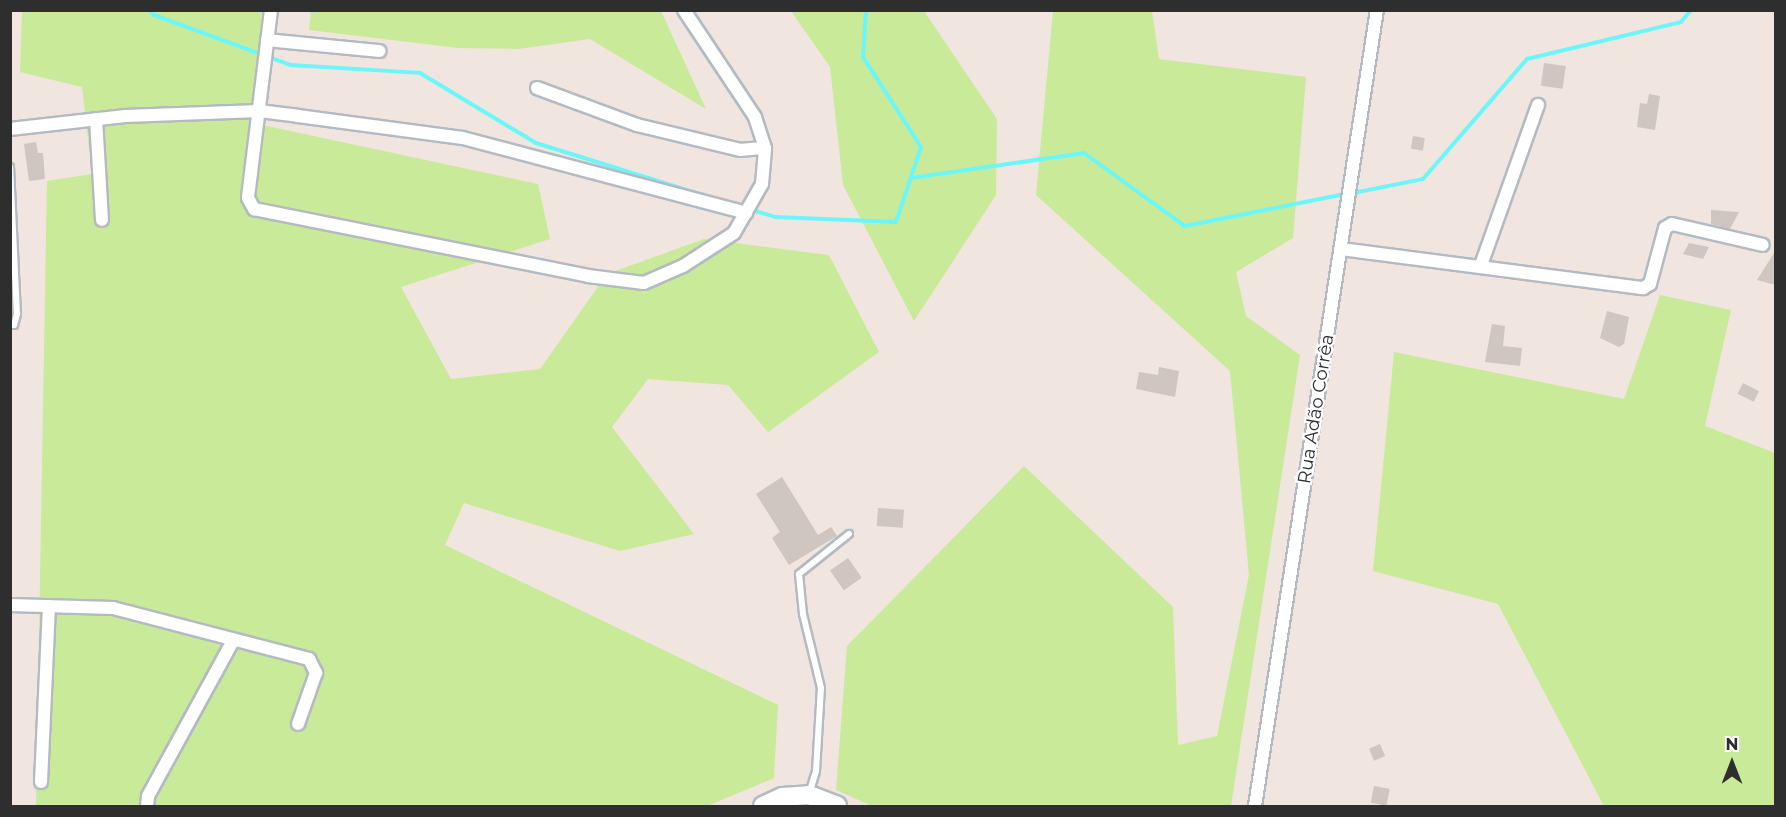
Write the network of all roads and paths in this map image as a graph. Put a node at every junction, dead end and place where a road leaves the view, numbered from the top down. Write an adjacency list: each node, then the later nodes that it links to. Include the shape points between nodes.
1 (271, 10): 4 (street)
2 (684, 10): 11 (street, via 737,85 755,117)
3 (1377, 10): 16 (street, Rua Adão Corrêa)
4 (267, 40): 5 (street); 8 (street)
5 (379, 51)
6 (537, 88): 11 (street, via 637,125 740,150)
7 (1538, 105): 17 (street)
8 (259, 111): 9 (street); 13 (street, via 463,138); 13 (street, via 248,198 254,209 588,276 644,283 683,266 734,233)
9 (96, 119): 10 (street); 14 (street)
10 (10, 129)
11 (765, 148): 13 (street, via 762,184)
12 (10, 167): 18 (lane, via 17,314)
13 (746, 213)
14 (102, 220)
15 (1763, 245): 17 (street, via 1672,224 1665,228 1650,284 1642,288)
16 (1341, 249): 17 (street); 29 (street, Rua Adão Corrêa)
17 (1481, 265)
18 (10, 325)
19 (849, 534): 25 (lane, via 799,574 802,614 821,688 816,771)
20 (10, 605): 21 (street)
21 (49, 606): 22 (street, via 113,608); 24 (street)
22 (233, 641): 23 (street, via 309,659 315,665 316,673); 26 (street, via 148,796)
23 (298, 724)
24 (41, 782)
25 (808, 795): 27 (street, via 782,797); 28 (street)
26 (147, 807)
27 (763, 807)
28 (837, 807)
29 (1255, 807)

